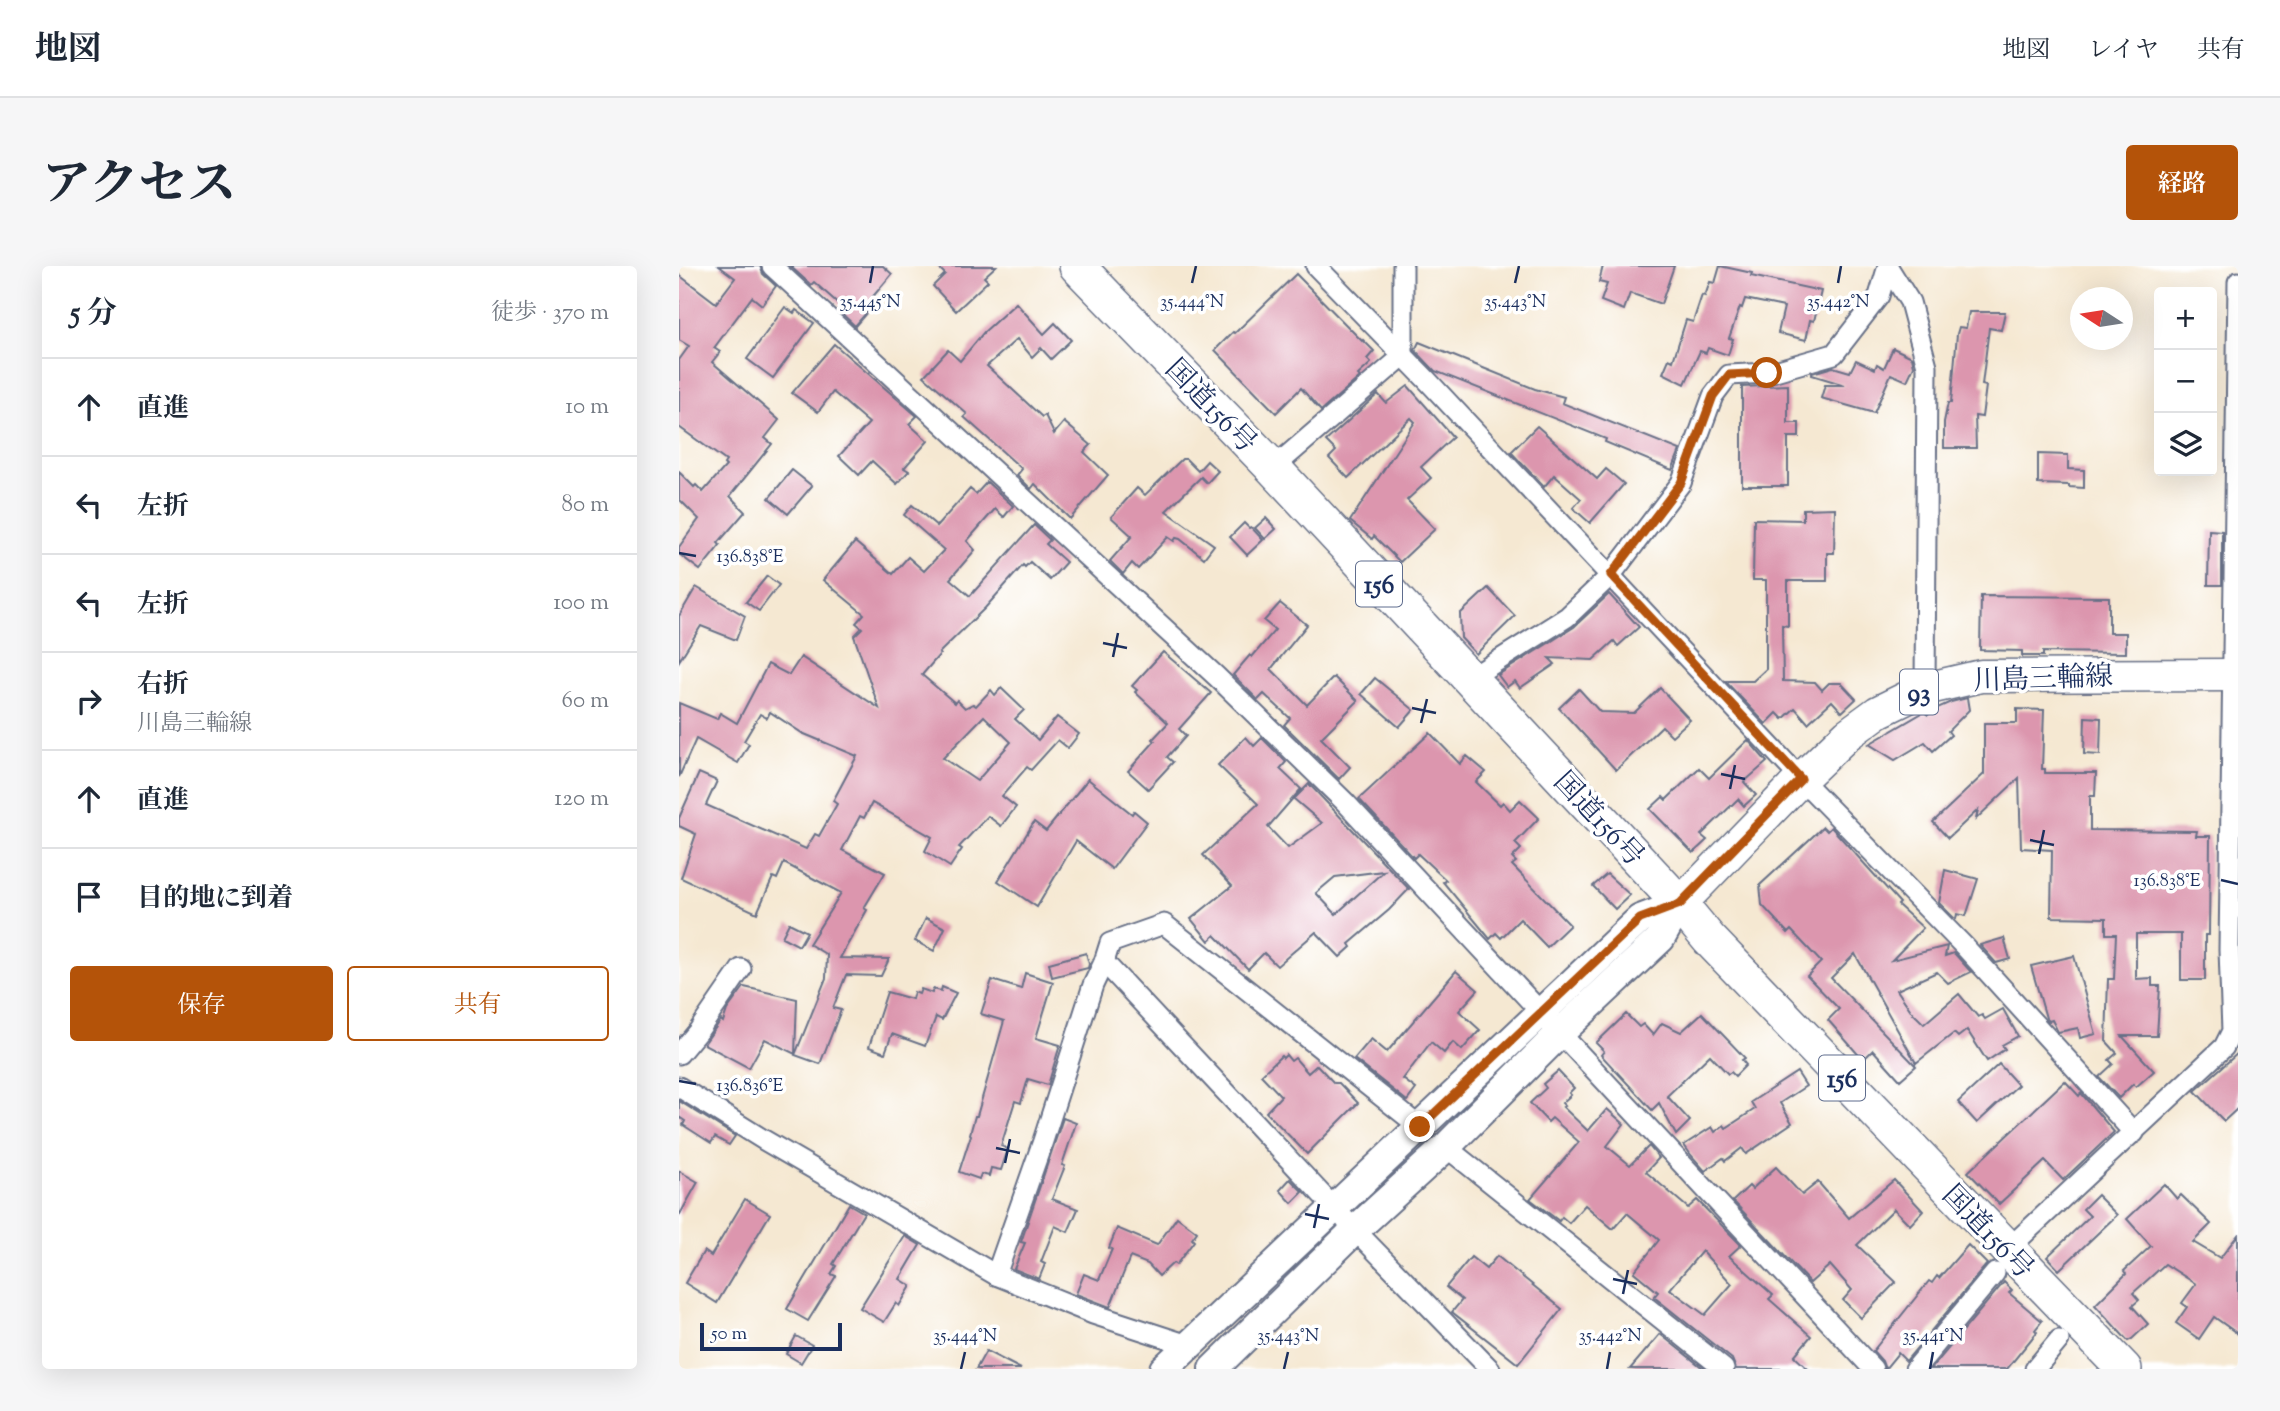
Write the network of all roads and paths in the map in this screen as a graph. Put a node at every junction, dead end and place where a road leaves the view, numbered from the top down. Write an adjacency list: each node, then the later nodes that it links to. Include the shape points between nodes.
1 (772, 266): 18 (street, via 1217,677 1345,802)
2 (1077, 266): 8 (highway, 国道156号 / 156)
3 (1316, 266): 7 (street)
4 (1403, 266): 7 (street)
5 (1888, 266): 9 (street, via 1879,296 1834,354 1767,373 1729,375 1713,396 1681,483); 12 (street, via 1910,302 1927,366)
6 (2238, 282): 10 (street)
7 (1403, 356): 8 (street); 9 (street)
8 (1273, 468): 11 (highway, 国道156号 / 156)
9 (1611, 575): 11 (street, via 1567,617); 13 (street)
10 (2236, 675): 12 (main road, 川島三輪線 / 93, via 1981,676); 15 (street)
11 (1468, 679): 14 (highway, 国道156号 / 156)
12 (1925, 689): 13 (main road, 川島三輪線 / 93, via 1878,712)
13 (1801, 779): 14 (main road, 川島三輪線 / 93); 23 (street, via 1964,946)
14 (1680, 904): 18 (street, via 1640,919); 19 (street, via 1661,938); 27 (highway, 国道156号 / 156)
15 (2234, 950): 23 (street, via 2232,1031 2224,1046)
16 (1104, 962): 22 (street, via 1110,943 1164,924); 25 (street); 28 (street)
17 (741, 969): 20 (street)
18 (1541, 1012): 19 (street); 22 (street)
19 (1560, 1033): 24 (street); 35 (street)
20 (679, 1054)
21 (679, 1087): 28 (street)
22 (1420, 1127): 25 (street)
23 (2134, 1133): 27 (street)
24 (1446, 1147): 26 (street); 34 (street)
25 (1335, 1208): 26 (street); 30 (street)
26 (1355, 1230): 32 (street); 33 (street)
27 (2001, 1261): 36 (street); 38 (highway, 国道156号 / 156)
28 (996, 1275): 30 (street)
29 (2059, 1340): 37 (street)
30 (1188, 1345): 31 (street)
31 (1164, 1369)
32 (1213, 1369)
33 (1490, 1369)
34 (1724, 1369)
35 (1873, 1369)
36 (1915, 1369)
37 (2035, 1369)
38 (2124, 1369)

